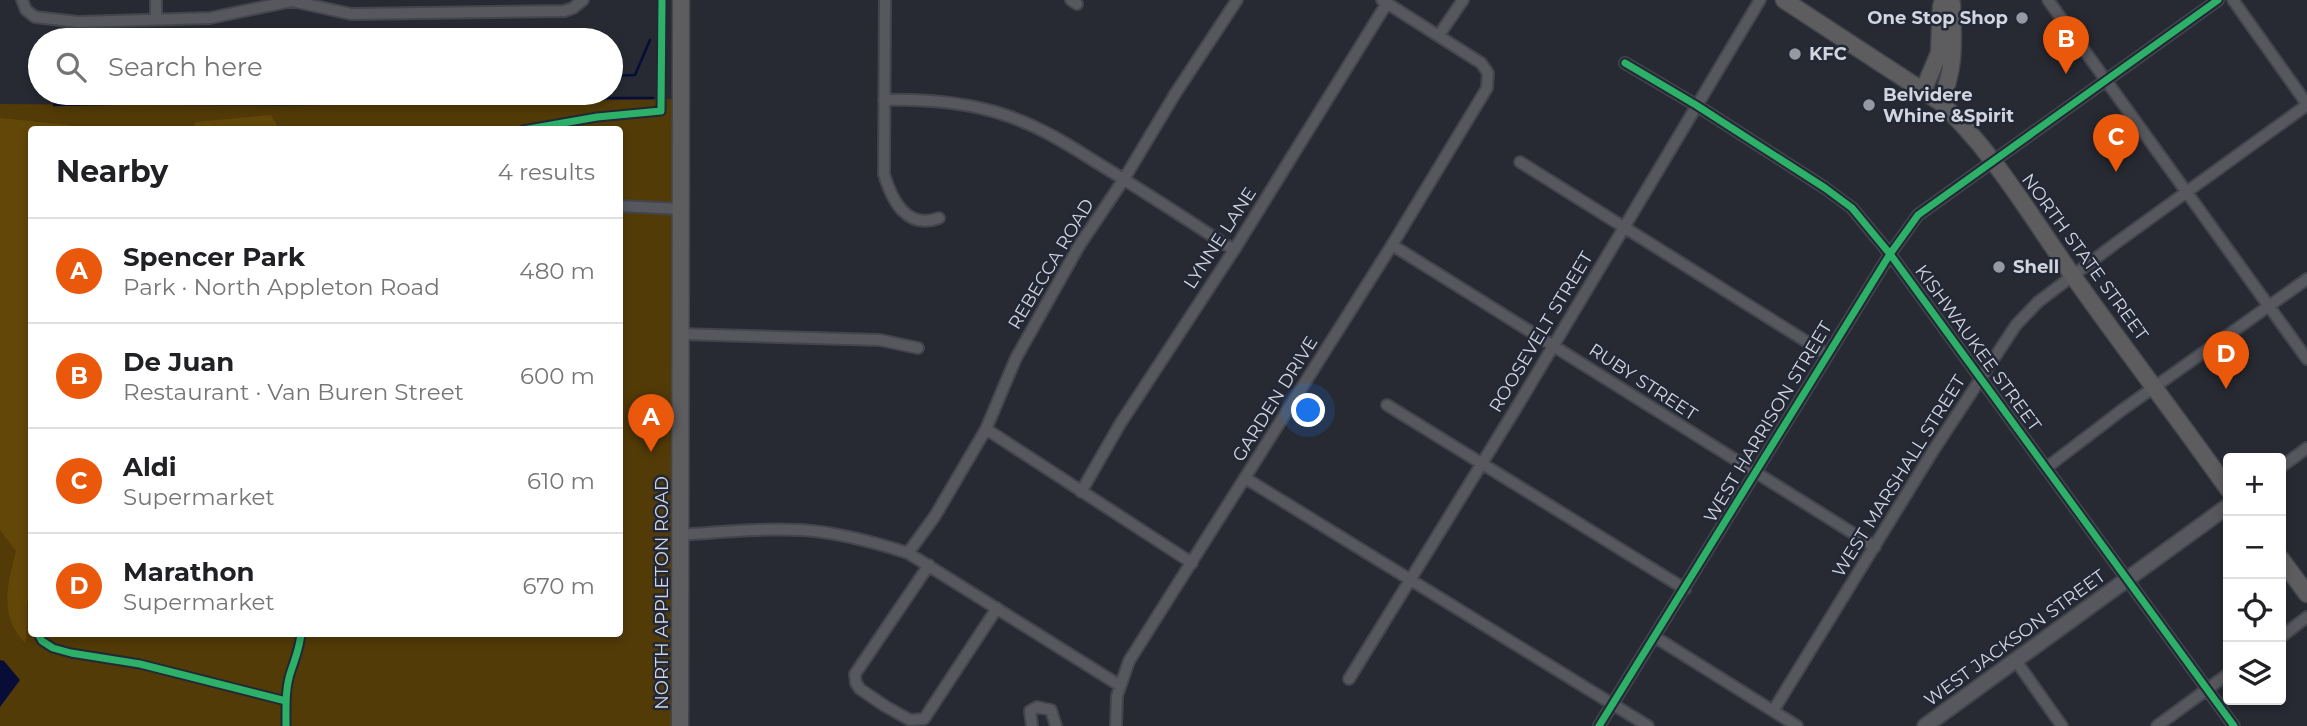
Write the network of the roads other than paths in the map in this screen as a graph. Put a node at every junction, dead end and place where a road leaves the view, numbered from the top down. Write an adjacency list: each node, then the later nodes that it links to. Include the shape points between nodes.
1 (22, 0): 19 (street, via 29,14 41,19)
2 (156, 0): 19 (street)
3 (448, 0): 18 (street)
4 (681, 0): 33 (main road, NORTH APPLETON ROAD)
5 (886, 0): 24 (street)
6 (1237, 0): 30 (street, REBECCA ROAD)
7 (1463, 0): 20 (street)
8 (1760, 0): 27 (street, ROOSEVELT STREET)
9 (1784, 0): 23 (main road, NORTH STATE STREET)
10 (1943, 0): 23 (main road, via 1939,53)
11 (1949, 0): 25 (main road, via 1953,61)
12 (2048, 0): 22 (street)
13 (2218, 0): 22 (street, WEST HARRISON STREET)
14 (2233, 0): 26 (street)
15 (302, 1): 18 (street, via 351,13); 19 (street, via 210,18)
16 (582, 1): 18 (street, via 564,11)
17 (1385, 2): 20 (street); 37 (street, LYNNE LANE)
18 (448, 13)
19 (156, 19)
20 (1439, 35): 36 (street, GARDEN DRIVE, via 1481,63 1488,79)
21 (1625, 63): 27 (street, KISHWAUKEE STREET)
22 (2105, 80): 29 (street, WEST HARRISON STREET); 31 (street)
23 (1923, 91): 25 (main road, NORTH STATE STREET)
24 (884, 100): 30 (street, via 939,101 1003,114 1035,127); 34 (street, via 882,163 891,194 907,216 918,221)
25 (1940, 102): 29 (main road, NORTH STATE STREET)
26 (2307, 104): 31 (street, WEST MARSHALL STREET)
27 (1696, 105): 35 (street, ROOSEVELT STREET); 38 (street, KISHWAUKEE STREET, via 1852,208)
28 (1520, 162): 35 (street)
29 (1994, 162): 38 (street, WEST HARRISON STREET, via 1927,207); 39 (main road, NORTH STATE STREET)
30 (1124, 179): 37 (street); 50 (street, REBECCA ROAD, via 1079,246 1016,359)
31 (2185, 192): 39 (street, WEST MARSHALL STREET); 41 (street)
32 (623, 206): 33 (street)
33 (681, 209): 42 (main road, NORTH APPLETON ROAD)
34 (939, 218)
35 (1624, 227): 43 (street, ROOSEVELT STREET); 45 (street)
36 (1392, 245): 43 (street, RUBY STREET); 56 (street, GARDEN DRIVE)
37 (1234, 250): 58 (street, LYNNE LANE, via 1120,424)
38 (1890, 254): 45 (street, WEST HARRISON STREET); 47 (street, KISHWAUKEE STREET)
39 (2074, 277): 47 (street, WEST MARSHALL STREET, via 2016,324); 48 (main road, NORTH STATE STREET)
40 (2307, 279): 41 (street)
41 (2269, 306): 46 (street); 48 (street)
42 (681, 334): 44 (street, via 880,340); 60 (main road, NORTH APPLETON ROAD)
43 (1554, 345): 52 (street, ROOSEVELT STREET); 55 (street, RUBY STREET)
44 (918, 348)
45 (1828, 355): 55 (street, WEST HARRISON STREET)
46 (2307, 359)
47 (1981, 379): 54 (street, KISHWAUKEE STREET); 61 (street, WEST MARSHALL STREET)
48 (2156, 388): 54 (street); 57 (main road, NORTH STATE STREET)
49 (1387, 405): 52 (street)
50 (986, 429): 58 (street); 62 (street, REBECCA ROAD)
51 (2307, 448): 53 (street)
52 (1483, 463): 66 (street, ROOSEVELT STREET); 68 (street)
53 (2286, 463)
54 (2046, 468): 67 (street, KISHWAUKEE STREET)
55 (1756, 473): 61 (street, RUBY STREET); 68 (street, WEST HARRISON STREET)
56 (1245, 478): 63 (street, GARDEN DRIVE); 66 (street)
57 (2223, 482)
58 (1082, 492): 63 (street)
59 (2223, 510): 67 (street, WEST JACKSON STREET)
60 (682, 535): 62 (street, via 803,530 871,541); 81 (main road, NORTH APPLETON ROAD)
61 (1875, 547): 80 (street, WEST MARSHALL STREET)
62 (908, 553): 64 (street)
63 (1192, 563): 77 (street, GARDEN DRIVE, via 1129,661)
64 (929, 565): 70 (street); 70 (street, via 855,674 860,689 886,706 909,720 923,719)
65 (2286, 566): 69 (main road)
66 (1412, 580): 76 (street, ROOSEVELT STREET); 79 (street)
67 (2127, 581): 74 (street, WEST JACKSON STREET); 78 (street, KISHWAUKEE STREET)
68 (1685, 589): 73 (street, WEST HARRISON STREET)
69 (2307, 594)
70 (997, 608): 77 (street)
71 (2307, 617): 72 (street)
72 (2286, 633)
73 (1655, 637): 79 (street, WEST HARRISON STREET); 80 (street)
74 (2017, 661): 88 (street, WEST JACKSON STREET); 89 (street)
75 (2223, 678): 78 (street)
76 (1349, 679)
77 (1119, 685): 84 (street, GARDEN DRIVE)
78 (2208, 690): 90 (street); 91 (street, KISHWAUKEE STREET)
79 (1612, 705): 85 (street, WEST HARRISON STREET); 86 (street)
80 (1773, 711): 87 (street)
81 (680, 726)
82 (1032, 726): 83 (street, via 1030,711 1045,707 1051,710)
83 (1056, 726)
84 (1116, 726)
85 (1599, 726)
86 (1648, 726)
87 (1797, 726)
88 (1925, 726)
89 (2062, 726)
90 (2157, 726)
91 (2234, 726)

